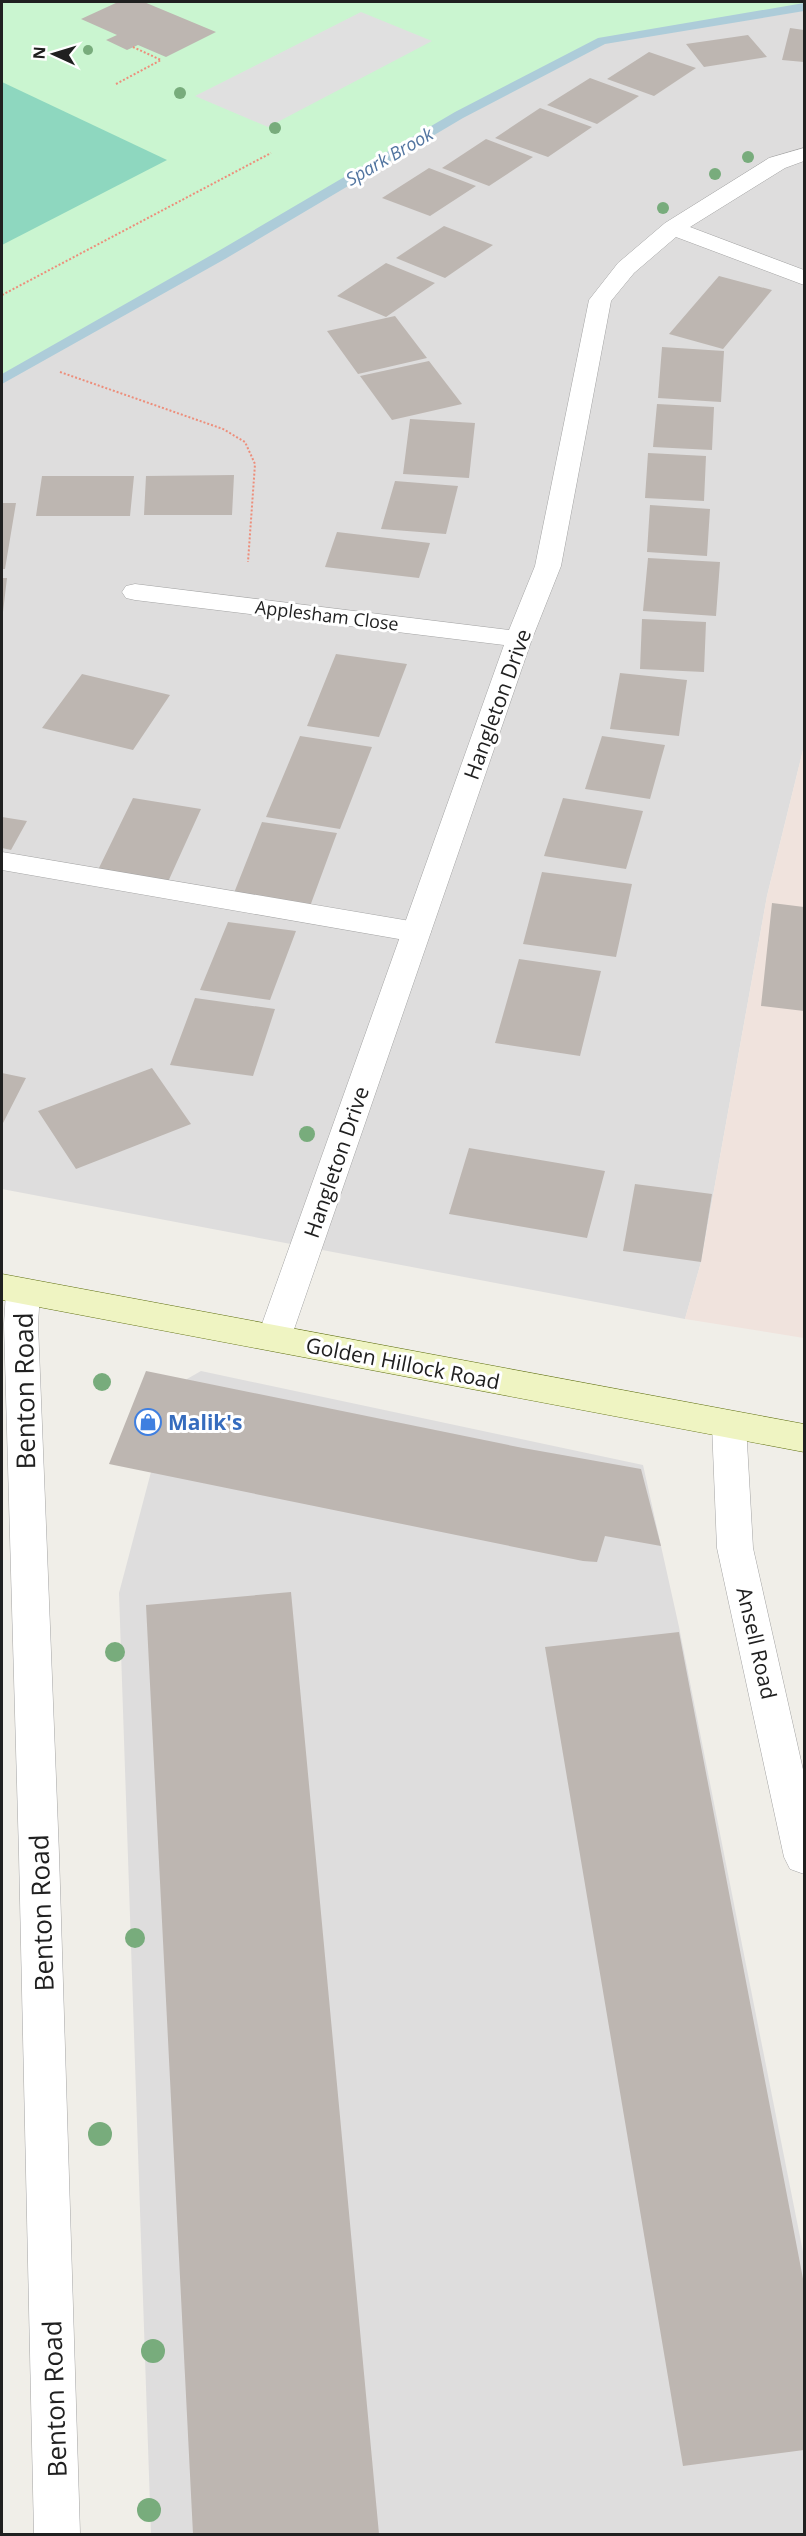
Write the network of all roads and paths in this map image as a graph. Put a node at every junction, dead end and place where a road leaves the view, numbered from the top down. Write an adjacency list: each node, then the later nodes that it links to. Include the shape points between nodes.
1 (133, 47): 2 (path, via 161,60)
2 (116, 84)
3 (272, 153): 7 (path)
4 (804, 154): 5 (street, Hangleton Drive, via 777,163)
5 (673, 228): 6 (street); 11 (street, Hangleton Drive, via 626,268 600,300 548,566)
6 (804, 278)
7 (2, 296)
8 (60, 372): 10 (path, via 223,429 245,442 255,464)
9 (135, 592): 10 (street, Applesham Close)
10 (244, 605): 11 (street, Applesham Close)
11 (519, 639): 13 (street, Hangleton Drive)
12 (2, 861): 13 (street)
13 (416, 932): 15 (street, Hangleton Drive)
14 (12, 1289): 15 (main road, Golden Hillock Road); 19 (street, Benton Road, via 21,1324)
15 (274, 1338): 16 (main road, Golden Hillock Road)
16 (729, 1425): 17 (main road, Golden Hillock Road); 18 (street, Ansell Road, via 735,1548)
17 (804, 1438)
18 (804, 1857)
19 (57, 2535)

